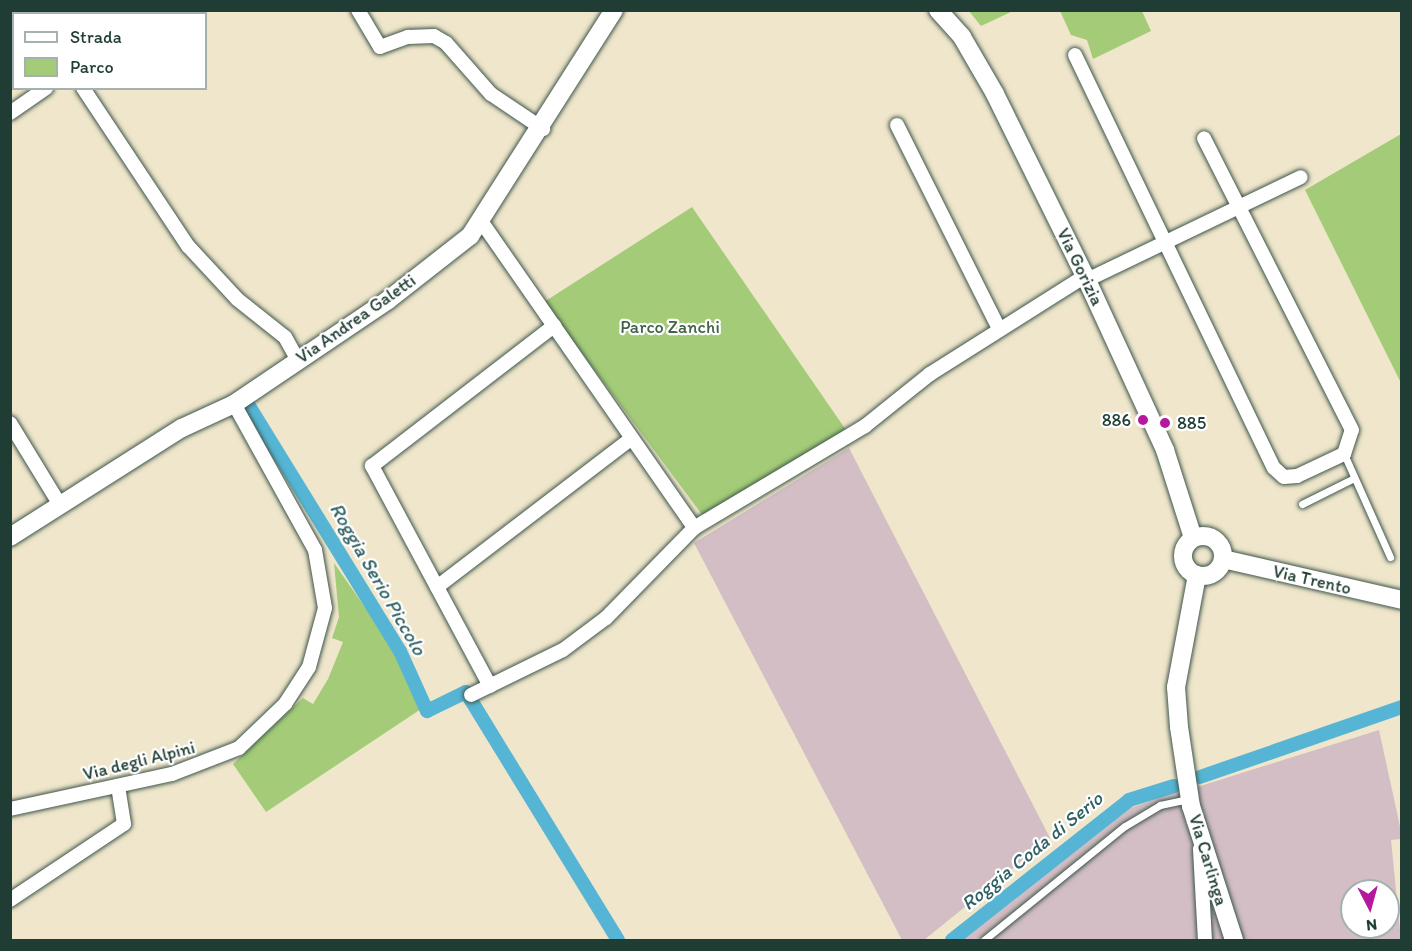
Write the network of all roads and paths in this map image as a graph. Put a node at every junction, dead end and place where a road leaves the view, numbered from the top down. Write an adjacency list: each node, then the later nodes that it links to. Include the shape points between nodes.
1 (358, 10): 9 (street, via 380,47 408,37 434,36 446,43 491,94)
2 (614, 10): 9 (street, Via Andrea Galetti)
3 (938, 10): 15 (street, Via Gorizia, via 962,37 995,94)
4 (1075, 55): 14 (street)
5 (43, 90): 7 (street)
6 (84, 90): 18 (street, via 188,246 237,299 285,337)
7 (10, 112)
8 (897, 124): 17 (street)
9 (543, 129): 13 (street, Via Andrea Galetti, via 516,160)
10 (1204, 138): 12 (street)
11 (1301, 177): 12 (street)
12 (1238, 207): 14 (street); 22 (street, via 1352,430)
13 (481, 221): 16 (street); 18 (street, Via Andrea Galetti, via 442,260)
14 (1165, 242): 15 (street); 22 (street, via 1274,468 1284,477 1297,476)
15 (1086, 278): 17 (street); 28 (street, Via Gorizia, via 1165,450)
16 (554, 326): 21 (street); 32 (street, via 372,466)
17 (999, 328): 26 (street, via 930,374 865,426)
18 (298, 360): 19 (street, Via Andrea Galetti)
19 (234, 404): 25 (street, Via Andrea Galetti, via 182,428); 36 (street, Via degli Alpini, via 315,550 325,608 309,667 270,721 238,748 200,766)
20 (10, 423): 25 (street)
21 (632, 438): 26 (street); 32 (street)
22 (1344, 454): 23 (lane)
23 (1354, 478): 24 (lane); 29 (lane)
24 (1302, 504)
25 (60, 505): 27 (street, Via Andrea Galetti)
26 (694, 528): 34 (street, via 606,618 563,650)
27 (10, 537)
28 (1193, 538): 30 (street, via 1215,539); 31 (street, Via Gorizia, via 1183,558)
29 (1390, 557)
30 (1223, 559): 31 (street, via 1216,571); 33 (street, Via Trento)
31 (1197, 575): 37 (street, Via Carlinga, via 1176,687)
32 (437, 587): 34 (street)
33 (1401, 600)
34 (490, 686): 35 (street)
35 (471, 695)
36 (118, 786): 38 (street, Via degli Alpini); 40 (street, via 124,824)
37 (1190, 798): 39 (street, Via Carlinga); 41 (lane, via 1160,805 1125,826)
38 (10, 809)
39 (1200, 835): 42 (street); 43 (street, Via Carlinga)
40 (10, 900)
41 (984, 940)
42 (1205, 940)
43 (1234, 940)

